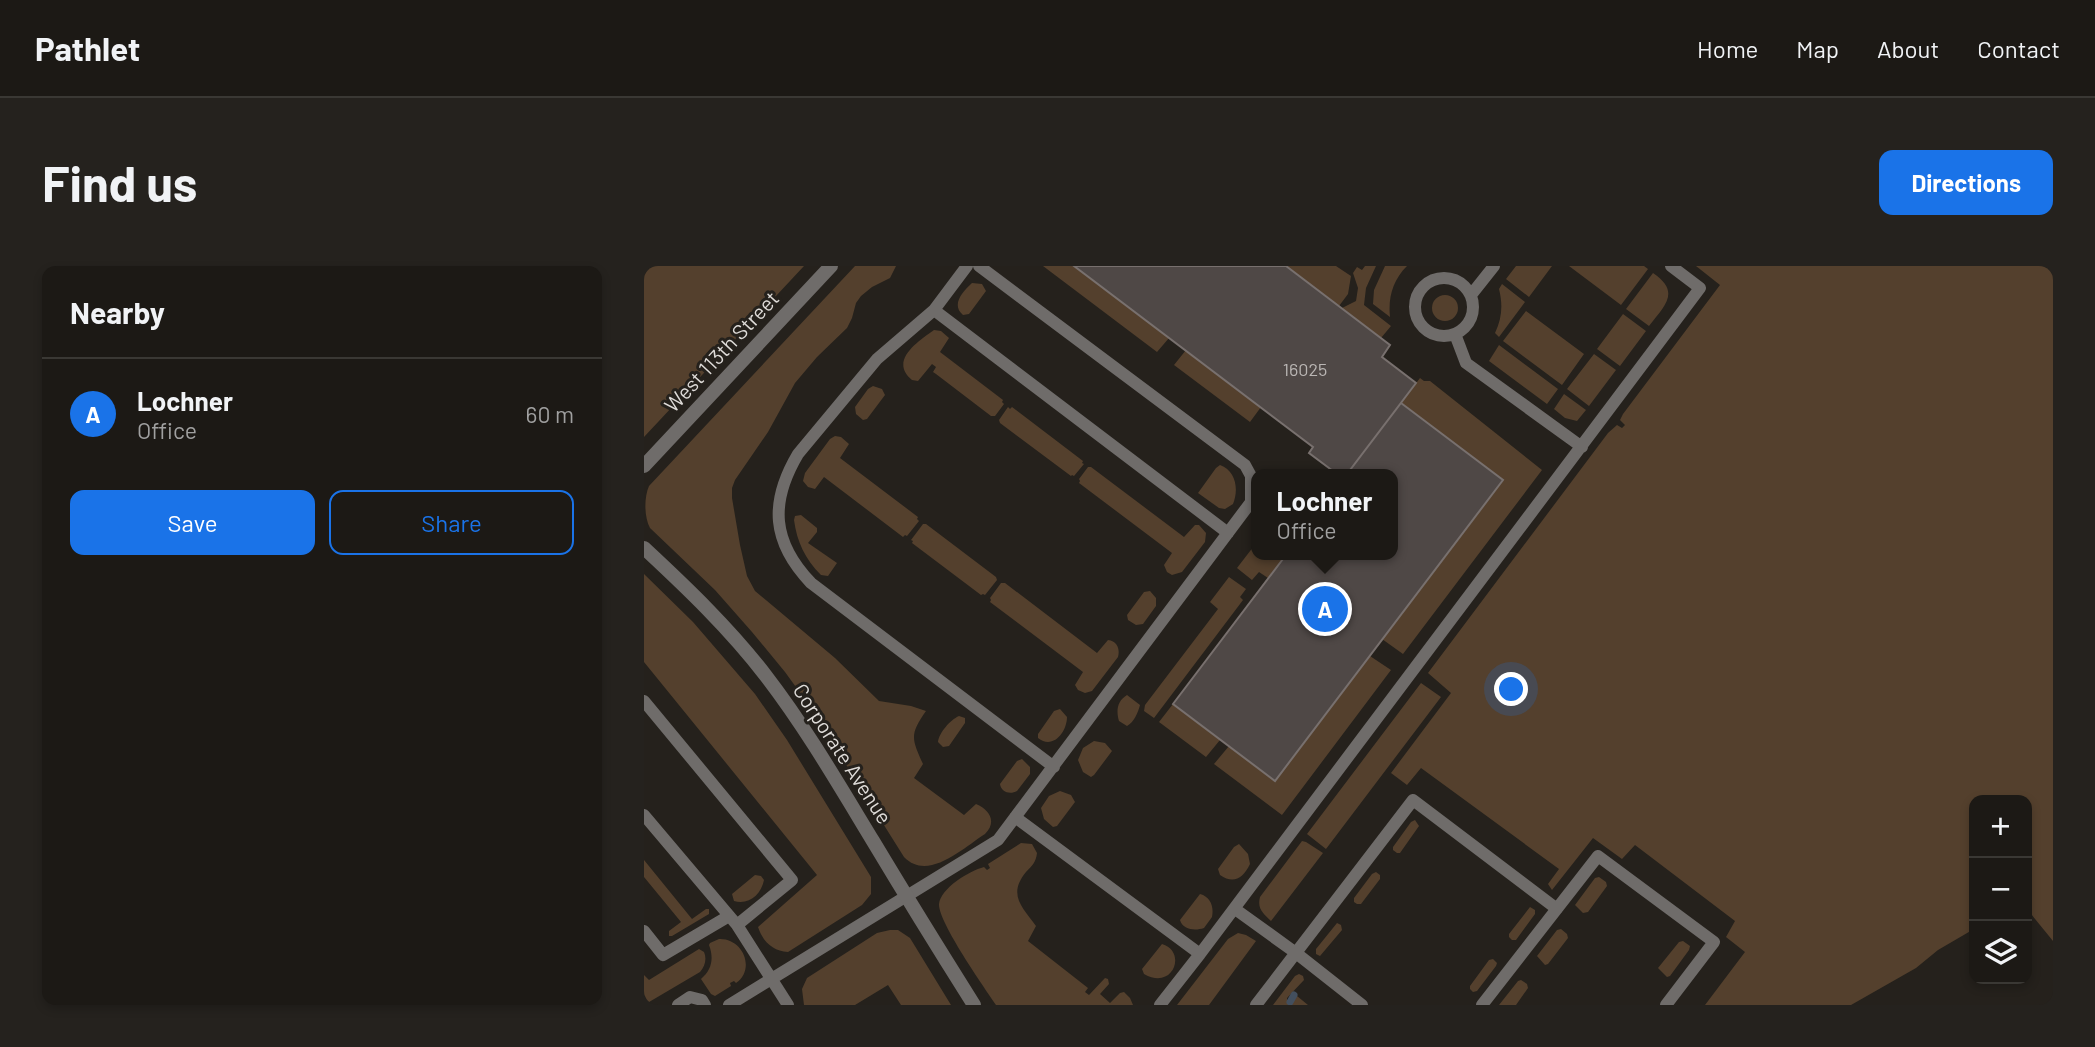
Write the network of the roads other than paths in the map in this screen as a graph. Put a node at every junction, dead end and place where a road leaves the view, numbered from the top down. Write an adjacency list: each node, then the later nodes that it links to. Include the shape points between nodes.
1 (831, 266): 12 (street, West 113th Street)
2 (967, 266): 9 (lane)
3 (979, 266): 13 (lane, via 1245,465 1251,476 1251,502)
4 (1455, 266): 7 (lane)
5 (1494, 266): 8 (lane)
6 (1671, 266): 11 (lane, via 1700,288)
7 (1446, 277): 8 (lane, via 1456,279); 10 (lane, via 1421,289 1416,316 1427,331)
8 (1471, 295): 10 (lane, via 1470,321)
9 (934, 310): 13 (lane); 16 (lane, via 877,359 798,454 783,485 779,525 789,556 811,583)
10 (1455, 334): 11 (lane, via 1466,363)
11 (1582, 447): 20 (lane)
12 (644, 466)
13 (1228, 533): 16 (lane)
14 (644, 548): 19 (street, Corporate Avenue, via 764,674 817,750)
15 (644, 701): 22 (lane, via 792,880)
16 (1054, 767): 18 (lane)
17 (644, 815): 22 (lane)
18 (1015, 817): 19 (lane, via 998,840); 25 (lane)
19 (907, 897): 26 (lane); 31 (street, Corporate Avenue)
20 (1235, 909): 24 (lane); 25 (lane)
21 (1557, 909): 24 (lane, via 1413,800); 35 (lane); 36 (lane, via 1598,856 1714,942)
22 (733, 920): 23 (lane, via 663,955); 26 (lane)
23 (644, 930)
24 (1296, 953): 33 (lane); 34 (lane)
25 (1200, 954): 32 (lane)
26 (772, 979): 29 (lane); 30 (lane)
27 (678, 1005): 28 (lane, via 690,997)
28 (705, 1005)
29 (729, 1005)
30 (788, 1005)
31 (974, 1005)
32 (1160, 1005)
33 (1256, 1005)
34 (1362, 1005)
35 (1482, 1005)
36 (1666, 1005)

